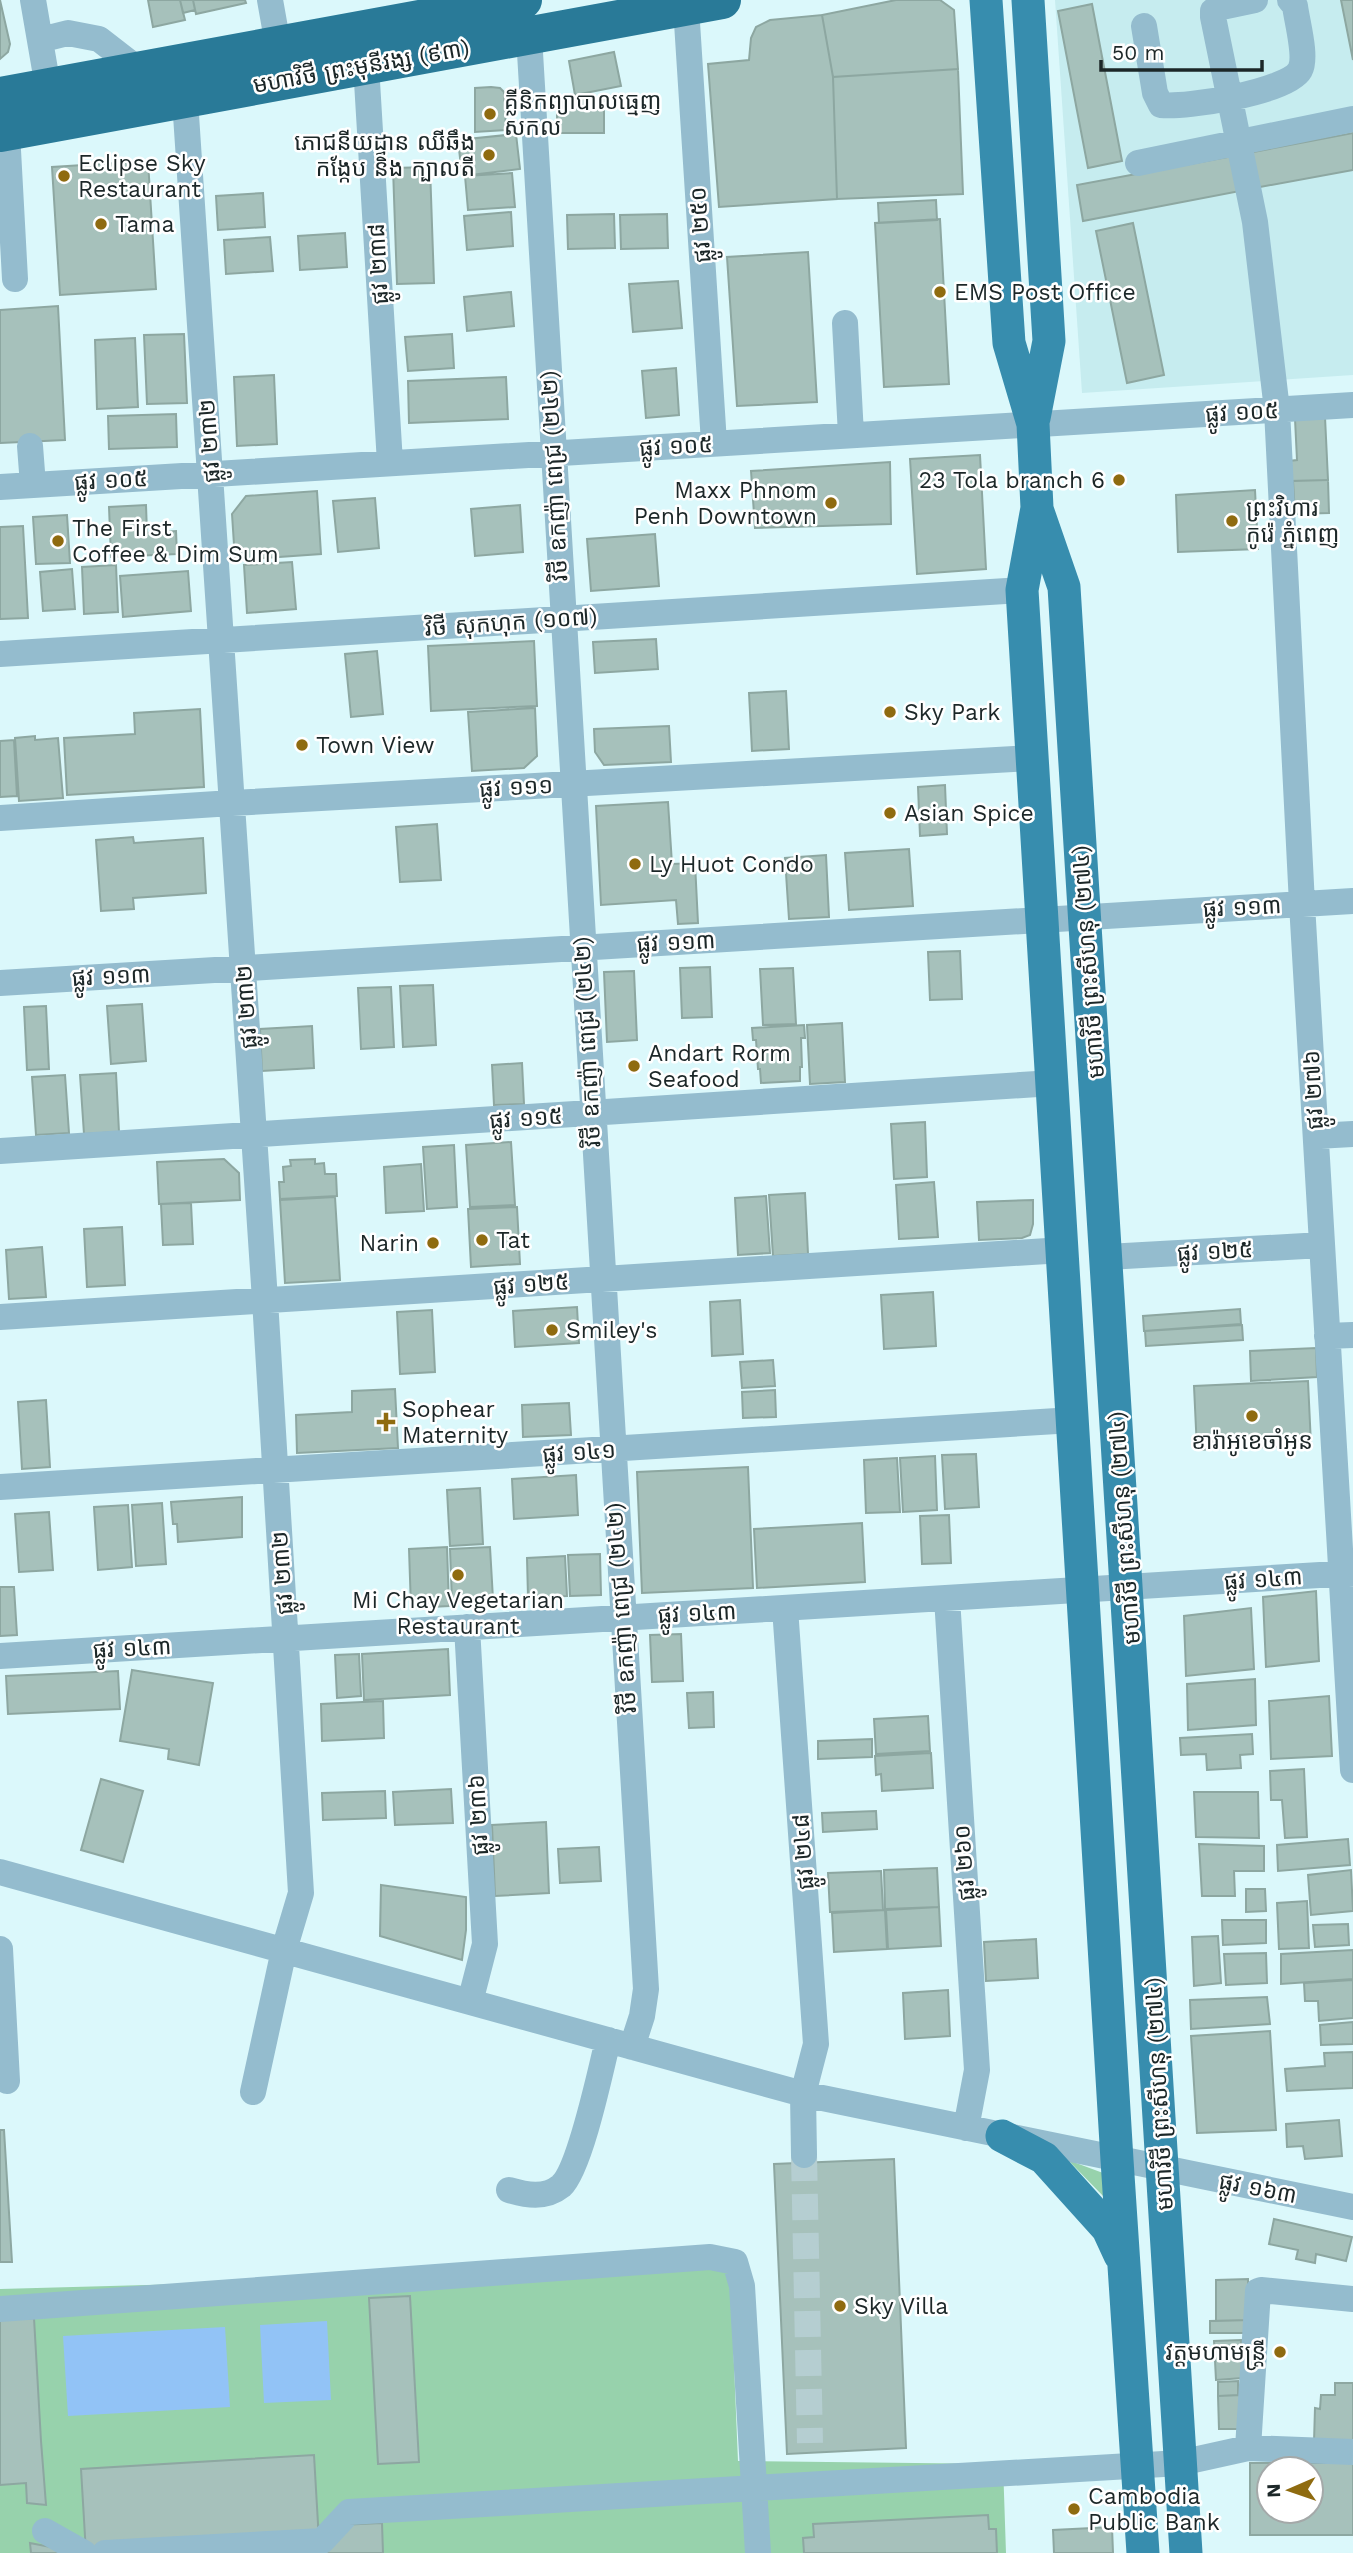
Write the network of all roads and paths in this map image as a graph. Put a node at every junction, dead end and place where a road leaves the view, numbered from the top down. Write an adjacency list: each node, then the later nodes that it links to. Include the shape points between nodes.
1 (33, 0): 10 (street)
2 (270, 0): 11 (street)
3 (986, 0): 25 (main road, មហាវិថី ព្រះសីហនុ (២៧៤), via 1009,343)
4 (1028, 0): 25 (main road, មហាវិថី ព្រះសីហនុ (២៧៤), via 1049,341)
5 (1255, 0): 16 (street, ផ្លូវ ២៧៦, via 1213,11)
6 (1290, 0): 16 (street, via 1295,6 1303,62 1299,73 1291,81)
7 (704, 3): 8 (highway, មហាវិថី ព្រះមុនីវង្ស (៩៣)); 27 (street, ផ្លូវ ២៥០)
8 (526, 18): 11 (highway, មហាវិថី ព្រះមុនីវង្ស (៩៣)); 12 (highway, មហាវិថី ព្រះមុនីវង្ស (៩៣)); 29 (street, វិថី ឧកញ៉ា ពេជ្រ (២៤២))
9 (1144, 26): 16 (street, via 1161,105)
10 (40, 40): 13 (street, via 68,33 99,39); 15 (street)
11 (278, 45): 14 (highway, មហាវិថី ព្រះមុនីវង្ស (៩៣))
12 (366, 65): 14 (highway, មហាវិថី ព្រះមុនីវង្ស (៩៣)); 30 (street, ផ្លូវ ២៣៨)
13 (139, 70): 14 (highway, មហាវិថី ព្រះមុនីវង្ស (៩៣)); 15 (highway, មហាវិថី ព្រះមុនីវង្ស (៩៣))
14 (183, 80): 18 (highway, មហាវិថី ព្រះមុនីវង្ស (៩៣)); 31 (street, ផ្លូវ ២៣២)
15 (48, 87): 18 (highway, មហាវិថី ព្រះមុនីវង្ស (៩៣))
16 (1230, 99): 19 (street, ផ្លូវ ២៧៦)
17 (1353, 119): 19 (street)
18 (2, 120): 21 (street)
19 (1239, 142): 20 (street); 24 (street, ផ្លូវ ២៧៦, via 1255,222)
20 (1138, 163)
21 (15, 279)
22 (845, 323): 26 (street)
23 (1353, 405): 24 (street, ផ្លូវ ១០៥)
24 (1277, 410): 25 (street, ផ្លូវ ១០៥); 44 (street, ផ្លូវ ២៧៦)
25 (1033, 424): 26 (street, ផ្លូវ ១០៥); 34 (main road, មហាវិថី ព្រះសីហនុ (២៧៤))
26 (850, 435): 27 (street, ផ្លូវ ១០៥)
27 (714, 443): 29 (street, ផ្លូវ ១០៥)
28 (30, 446): 32 (street)
29 (552, 453): 30 (street, ផ្លូវ ១០៥); 36 (street, វិថី ឧកញ៉ា ពេជ្រ (២៤២))
30 (390, 463): 31 (street, ផ្លូវ ១០៥)
31 (211, 474): 32 (street, ផ្លូវ ១០៥); 37 (street, ផ្លូវ ២៣២)
32 (33, 485): 33 (street, ផ្លូវ ១០៥)
33 (0, 487)
34 (1037, 508): 35 (main road, មហាវិថី ព្រះសីហនុ (២៧៤)); 45 (main road, មហាវិថី ព្រះសីហនុ (២៧៤), via 1064,587)
35 (1022, 590): 36 (street, វិថី សុកហុក (១០៧)); 39 (main road, មហាវិថី ព្រះសីហនុ (២៧៤))
36 (562, 619): 37 (street, វិថី សុកហុក (១០៧)); 40 (street, វិថី ឧកញ៉ា ពេជ្រ (២៤២))
37 (222, 641): 38 (street, វិថី សុកហុក (១០៧)); 41 (street, ផ្លូវ ២៣២)
38 (0, 654)
39 (1032, 758): 40 (street, ផ្លូវ ១១១); 46 (main road, មហាវិថី ព្រះសីហនុ (២៧៤))
40 (572, 784): 41 (street, ផ្លូវ ១១១); 47 (street, វិថី ឧកញ៉ា ពេជ្រ (២៤២))
41 (232, 803): 42 (street, ផ្លូវ ១១១); 48 (street, ផ្លូវ ២៣២)
42 (0, 818)
43 (1353, 901): 44 (street, ផ្លូវ ១១៣)
44 (1302, 904): 45 (street, ផ្លូវ ១១៣); 54 (street, ផ្លូវ ២៧៦)
45 (1086, 917): 46 (street, ផ្លូវ ១១៣); 58 (main road, មហាវិថី ព្រះសីហនុ (២៧៤))
46 (1043, 919): 47 (street, ផ្លូវ ១១៣); 50 (main road, មហាវិថី ព្រះសីហនុ (២៧៤))
47 (582, 947): 48 (street, ផ្លូវ ១១៣); 51 (street, វិថី ឧកញ៉ា ពេជ្រ (២៤២))
48 (243, 968): 49 (street, ផ្លូវ ១១៣); 53 (street, ផ្លូវ ២៣២)
49 (0, 982)
50 (1053, 1083): 51 (street, ផ្លូវ ១១៥); 57 (main road, មហាវិថី ព្រះសីហនុ (២៧៤))
51 (592, 1114): 53 (street, ផ្លូវ ១១៥); 59 (street, វិថី ឧកញ៉ា ពេជ្រ (២៤២))
52 (1353, 1134): 54 (street)
53 (254, 1135): 55 (street, ផ្លូវ ១១៥); 60 (street, ផ្លូវ ២៣២)
54 (1316, 1136): 56 (street, ផ្លូវ ២៧៦)
55 (0, 1151)
56 (1322, 1245): 58 (street, ផ្លូវ ១២៥); 62 (street, ផ្លូវ ២៧៦)
57 (1063, 1250): 59 (street, ផ្លូវ ១២៥); 63 (main road, មហាវិថី ព្រះសីហនុ (២៧៤))
58 (1107, 1257): 68 (main road, មហាវិថី ព្រះសីហនុ (២៧៤))
59 (601, 1279): 60 (street, ផ្លូវ ១២៥); 64 (street, វិថី ឧកញ៉ា ពេជ្រ (២៤២))
60 (265, 1300): 61 (street, ផ្លូវ ១២៥); 65 (street, ផ្លូវ ២៣២)
61 (0, 1317)
62 (1340, 1335): 67 (street, ផ្លូវ ២៧៦)
63 (1073, 1420): 64 (street, ផ្លូវ ១៤១); 69 (main road, មហាវិថី ព្រះសីហនុ (២៧៤))
64 (612, 1450): 65 (street, ផ្លូវ ១៤១); 72 (street, វិថី ឧកញ៉ា ពេជ្រ (២៤២))
65 (275, 1471): 66 (street, ផ្លូវ ១៤១); 74 (street, ផ្លូវ ២៣២)
66 (0, 1487)
67 (1347, 1574): 68 (street, ផ្លូវ ១៤៣); 76 (street, ផ្លូវ ២៧៦)
68 (1128, 1587): 69 (street, ផ្លូវ ១៤៣); 89 (main road, មហាវិថី ព្រះសីហនុ (២៧៤))
69 (1084, 1590): 70 (street, ផ្លូវ ១៤៣); 88 (main road, មហាវិថី ព្រះសីហនុ (២៧៤))
70 (947, 1598): 71 (street, ផ្លូវ ១៤៣); 85 (street, ផ្លូវ ២៦០, via 977,2070)
71 (785, 1608): 72 (street, ផ្លូវ ១៤៣); 84 (street, ផ្លូវ ២៤៨, via 817,2044)
72 (622, 1618): 73 (street, ផ្លូវ ១៤៣); 81 (street, វិថី ឧកញ៉ា ពេជ្រ (២៤២), via 646,1989 642,2016)
73 (467, 1627): 74 (street, ផ្លូវ ១៤៣); 80 (street, ផ្លូវ ២៣៦, via 485,1944)
74 (286, 1638): 75 (street, ផ្លូវ ១៤៣); 79 (street, ផ្លូវ ២៣២, via 301,1893)
75 (0, 1656)
76 (1353, 1770)
77 (0, 1872): 79 (street, ផ្លូវ ១៦៣)
78 (0, 1949): 82 (street)
79 (284, 1950): 80 (street, ផ្លូវ ១៦៣); 83 (street, ផ្លូវ ២៣២)
80 (470, 2002): 81 (street, ផ្លូវ ១៦៣)
81 (620, 2043): 84 (street, ផ្លូវ ១៦៣); 90 (street, វិថី ឧកញ៉ា ពេជ្រ (២៤២), via 575,2165 560,2186 534,2196)
82 (6, 2081)
83 (253, 2092)
84 (803, 2094): 85 (street, ផ្លូវ ១៦៣); 87 (street, ផ្លូវ ២៤៨)
85 (966, 2128): 86 (street, ផ្លូវ ១៦៣)
86 (1002, 2136): 88 (street, ផ្លូវ ១៦៣); 92 (main road, via 1044,2158 1108,2229)
87 (804, 2155)
88 (1117, 2160): 89 (street, ផ្លូវ ១៦៣); 92 (main road, មហាវិថី ព្រះសីហនុ (២៧៤))
89 (1163, 2169): 91 (street, ផ្លូវ ១៦៣); 97 (main road, មហាវិថី ព្រះសីហនុ (២៧៤))
90 (509, 2190)
91 (1353, 2207)
92 (1125, 2269): 98 (main road, មហាវិថី ព្រះសីហនុ (២៧៤))
93 (1353, 2299): 95 (street, via 1258,2291)
94 (0, 2309): 99 (street, via 710,2257 735,2262 742,2286)
95 (1248, 2448): 96 (street); 97 (street)
96 (1353, 2452)
97 (1180, 2463): 98 (street); 105 (main road, មហាវិថី ព្រះសីហនុ (២៧៤))
98 (1138, 2465): 99 (street); 104 (main road, មហាវិថី ព្រះសីហនុ (២៧៤))
99 (753, 2487): 102 (street, via 349,2512 322,2541); 103 (street)
100 (45, 2531): 101 (street)
101 (84, 2553)
102 (105, 2553)
103 (758, 2553)
104 (1143, 2553)
105 (1186, 2553)

